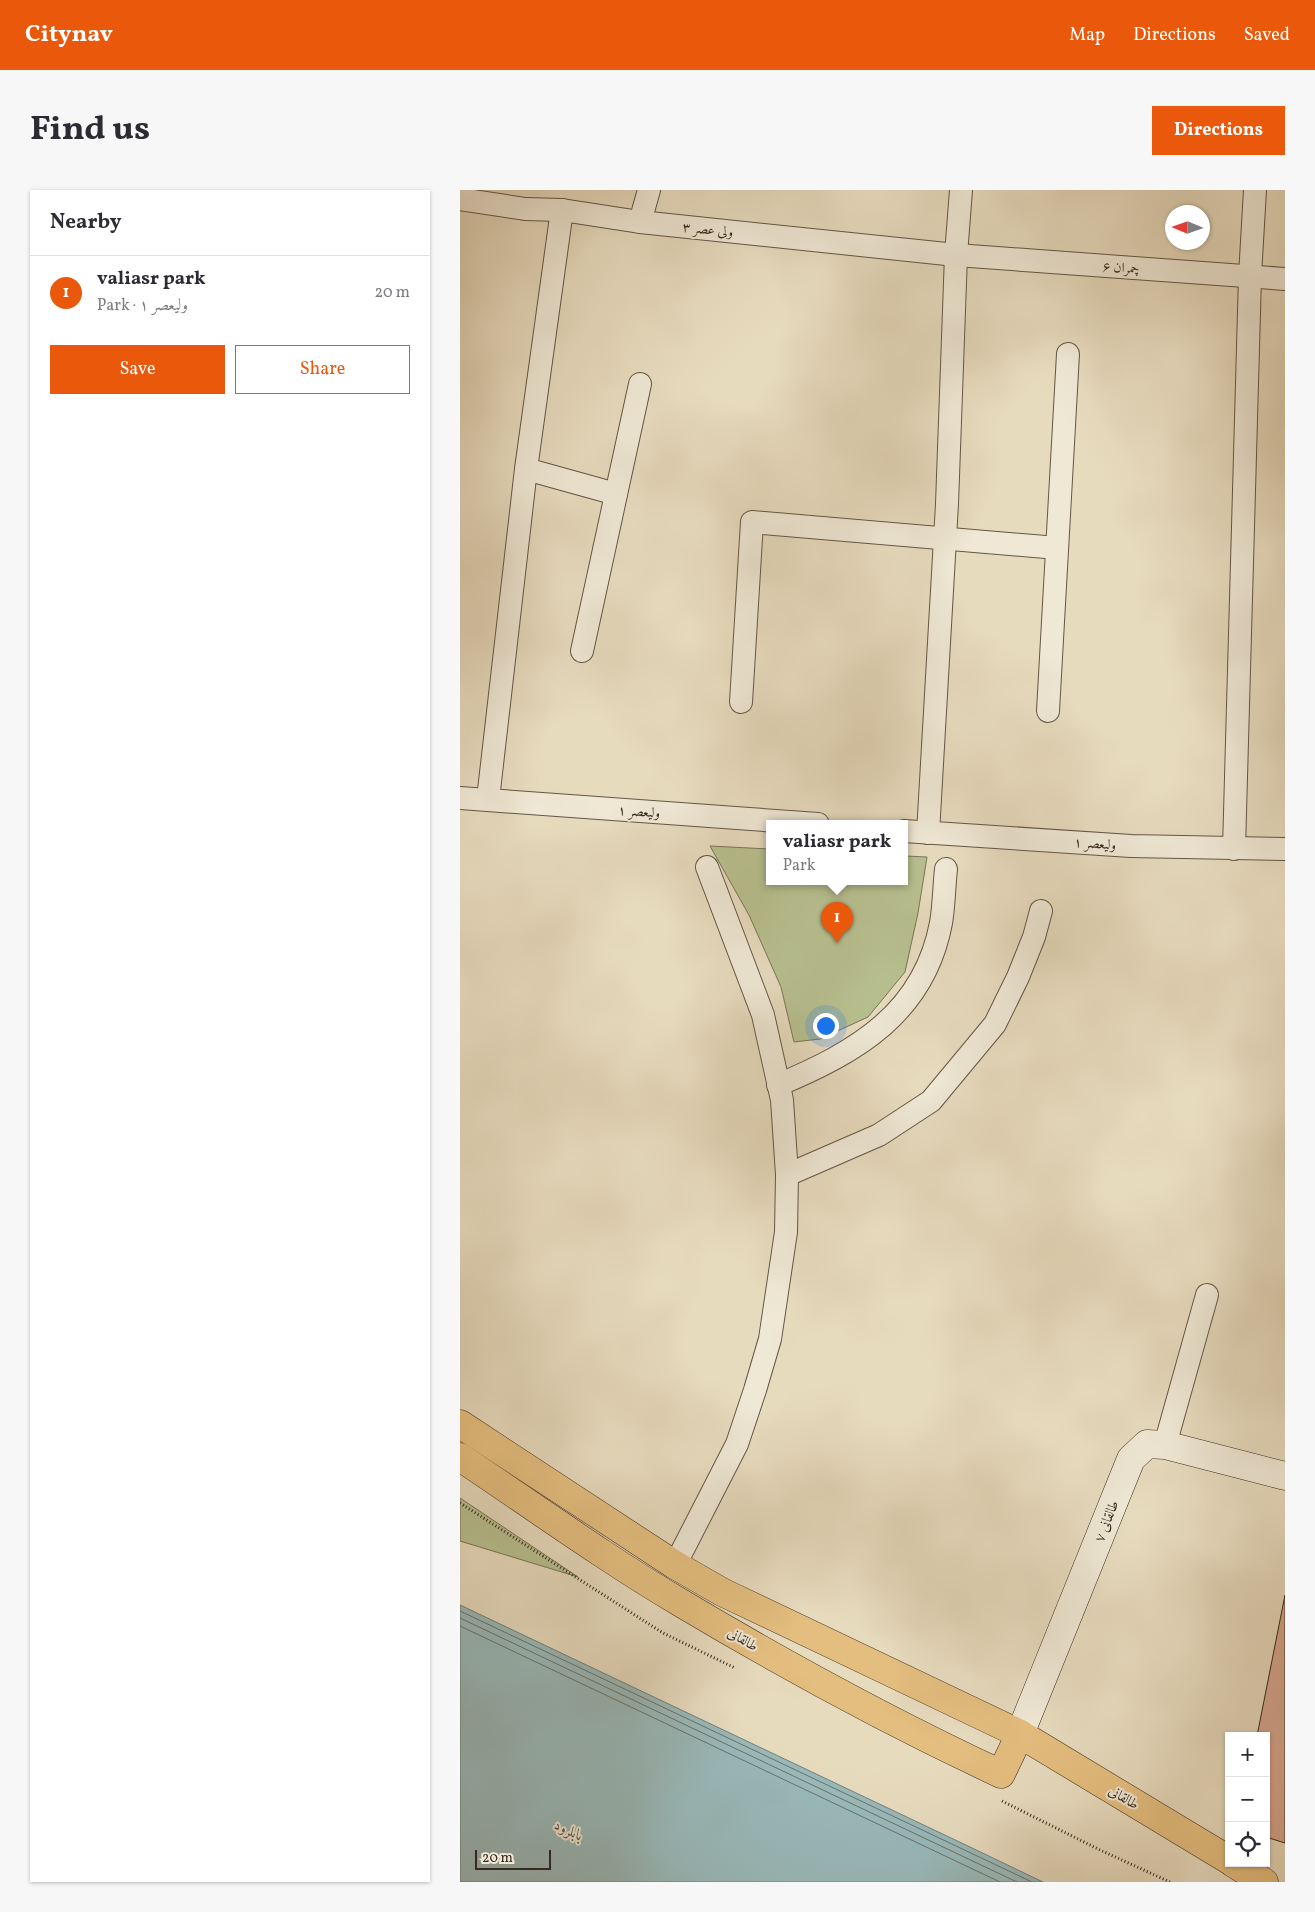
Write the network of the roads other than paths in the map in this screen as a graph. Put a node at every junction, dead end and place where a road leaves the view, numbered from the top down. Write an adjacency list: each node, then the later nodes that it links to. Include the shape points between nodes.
1 (648, 190): 6 (street)
2 (960, 190): 7 (street)
3 (1255, 190): 8 (street)
4 (460, 199): 5 (street, ولی عصر ۳, via 525,209)
5 (562, 210): 6 (street, ولی عصر ۳); 12 (street)
6 (640, 222): 7 (street, ولی عصر ۳)
7 (956, 255): 8 (street, چمران ۶); 14 (street)
8 (1250, 276): 9 (street, چمران ۶); 24 (street)
9 (1285, 279)
10 (1068, 354): 15 (street)
11 (640, 384): 13 (street)
12 (526, 469): 13 (street); 20 (street)
13 (616, 494): 16 (street)
14 (945, 538): 15 (street); 17 (street, via 752,522); 23 (street)
15 (1057, 548): 18 (street)
16 (582, 651)
17 (741, 702)
18 (1048, 711)
19 (460, 798): 20 (street, ولیعصر ۱)
20 (488, 799): 21 (street, ولیعصر ۱)
21 (766, 820)
22 (908, 831): 23 (street, ولیعصر ۱)
23 (928, 833): 24 (street, ولیعصر ۱)
24 (1234, 849): 25 (street, ولیعصر ۱)
25 (1285, 850)
26 (707, 867): 29 (street, via 763,1016)
27 (946, 869): 29 (street, via 941,923 928,966 903,1007 868,1039)
28 (1041, 911): 30 (street, via 1018,977 995,1024 931,1101 879,1135)
29 (778, 1085): 30 (street)
30 (787, 1175): 36 (street, via 786,1232 770,1339 737,1444)
31 (1208, 1295): 33 (street)
32 (460, 1424): 36 (main road, طالقانی)
33 (1165, 1445): 35 (main road, طالقانی ۷); 37 (main road, طالقانی ۷, via 1147,1444 1131,1459)
34 (460, 1458): 37 (main road, طالقانی, via 680,1603 937,1744 1001,1774)
35 (1285, 1476)
36 (676, 1565): 37 (main road, طالقانی, via 722,1592)
37 (1020, 1734): 38 (main road, طالقانی)
38 (1225, 1858)
39 (1240, 1867): 40 (main road)
40 (1264, 1882)

